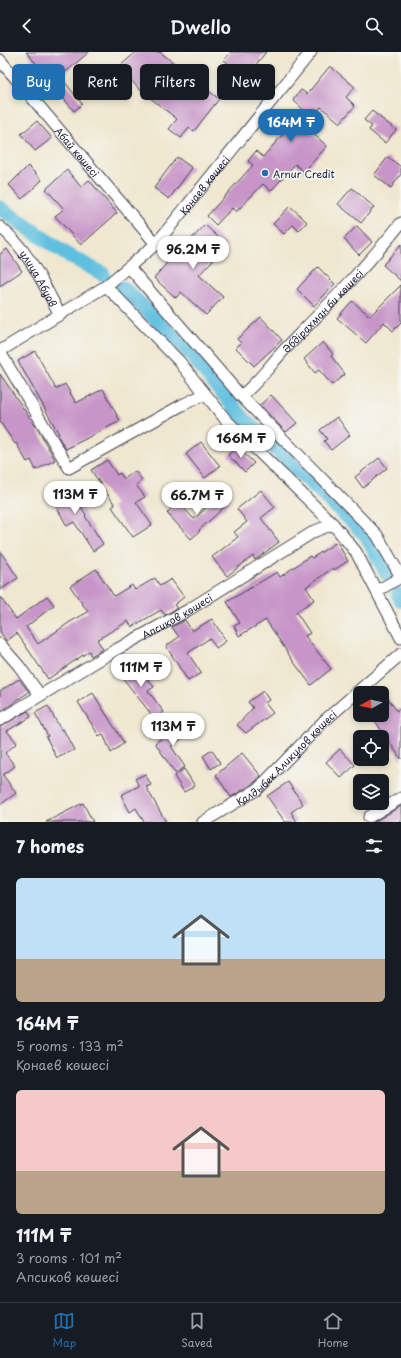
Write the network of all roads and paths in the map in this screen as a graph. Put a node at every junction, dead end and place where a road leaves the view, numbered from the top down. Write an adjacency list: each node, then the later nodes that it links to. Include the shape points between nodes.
1 (310, 52): 5 (street, Қонаев көшесі)
2 (0, 60): 5 (street, Абай көшесі)
3 (401, 224): 11 (street, Әбдірахман би көшесі, via 375,256)
4 (0, 227): 8 (street, улица Абуов, via 11,235 35,267)
5 (156, 244): 6 (street, Қонаев көшесі)
6 (129, 267): 7 (street, Қонаев көшесі); 11 (street)
7 (106, 286): 8 (street, Қонаев көшесі); 10 (street, via 178,360)
8 (60, 315): 9 (street, Қонаев көшесі)
9 (0, 352): 10 (street, via 69,468)
10 (205, 394): 12 (street, via 226,420)
11 (241, 396): 13 (street, via 377,535)
12 (333, 524): 14 (street, via 356,552); 18 (street, Апсиков көшесі, via 315,531 188,610)
13 (401, 577): 14 (street)
14 (377, 591): 15 (street)
15 (401, 638)
16 (0, 644): 18 (street)
17 (401, 654): 22 (street, Қалдыбек Аликулов көшесі, via 324,721 258,789)
18 (40, 695): 19 (street, Апсиков көшесі)
19 (0, 720)
20 (401, 798): 21 (street)
21 (369, 817)
22 (203, 822)

